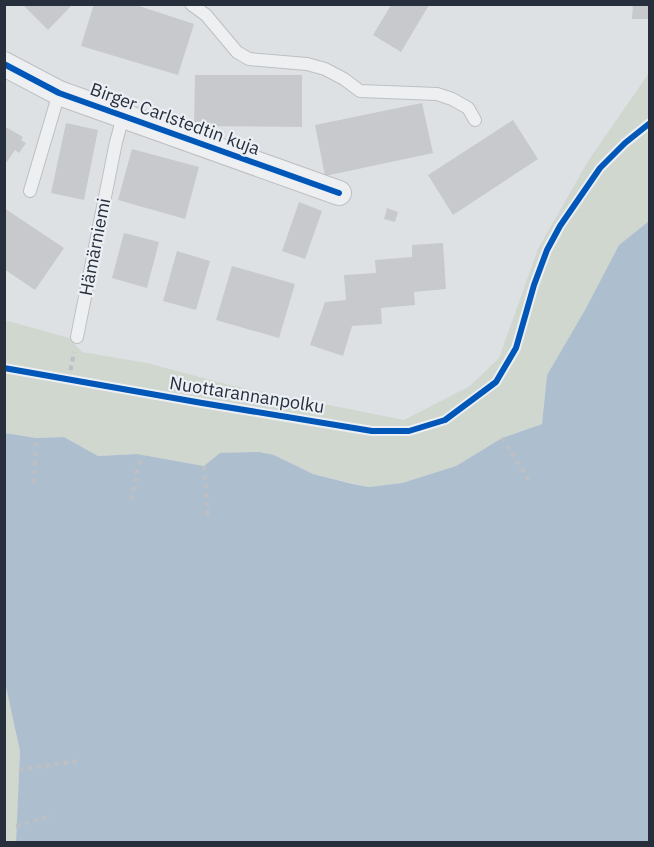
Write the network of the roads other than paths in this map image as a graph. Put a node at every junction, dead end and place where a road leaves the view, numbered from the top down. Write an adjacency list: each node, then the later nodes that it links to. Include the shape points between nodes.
1 (191, 4): 5 (lane, via 206,15 237,52 249,59 325,69 360,91 437,94 468,108)
2 (4, 64): 3 (street, Birger Carlstedtin kuja)
3 (59, 93): 4 (street, Birger Carlstedtin kuja); 6 (lane)
4 (123, 117): 7 (street, Birger Carlstedtin kuja); 8 (lane, Hämärniemi)
5 (475, 120)
6 (30, 191)
7 (339, 193)
8 (77, 337)

